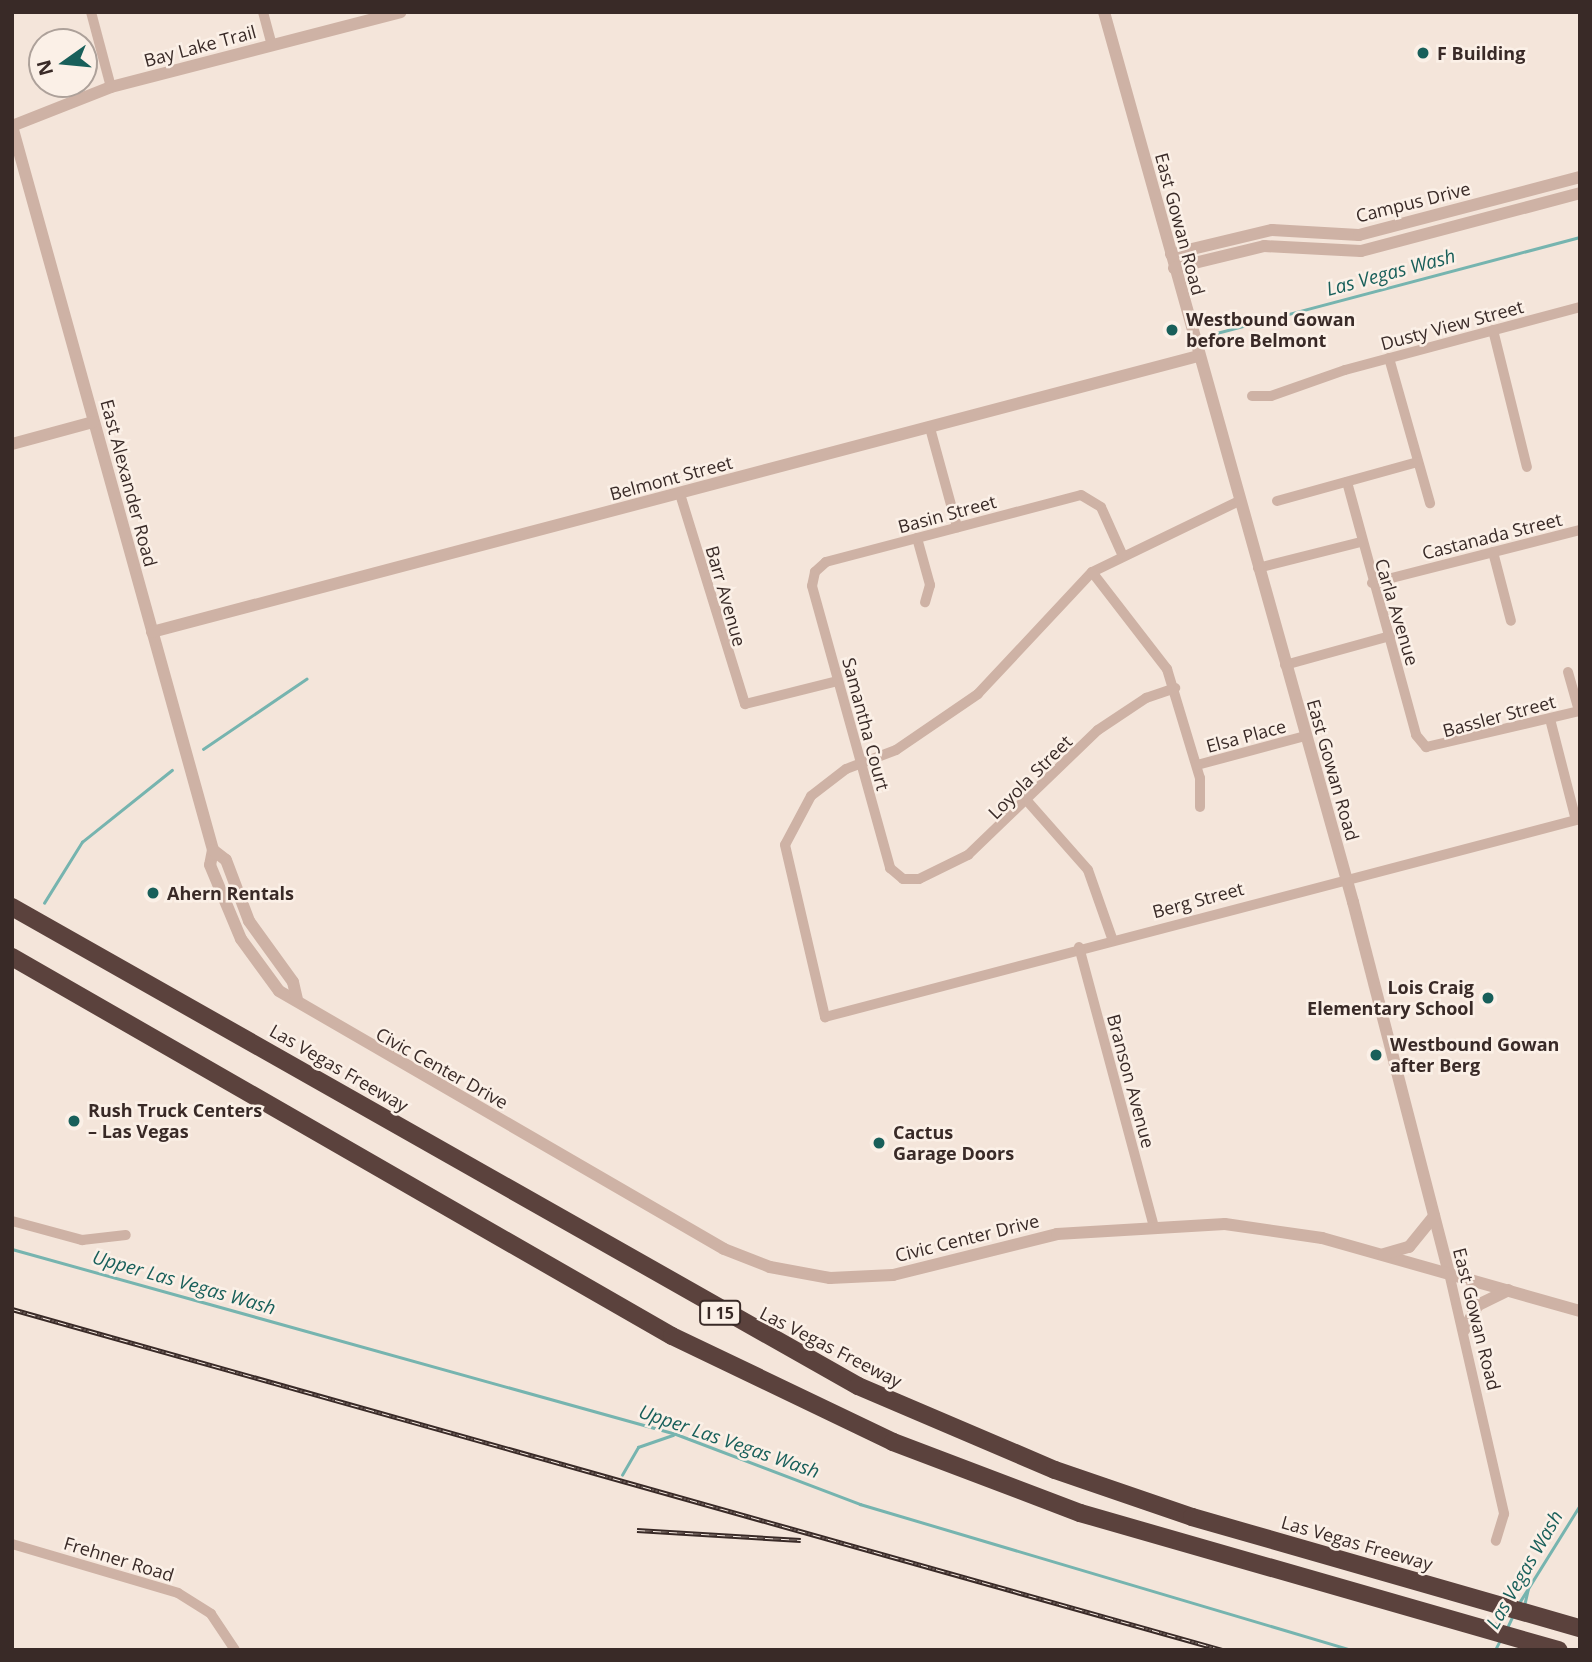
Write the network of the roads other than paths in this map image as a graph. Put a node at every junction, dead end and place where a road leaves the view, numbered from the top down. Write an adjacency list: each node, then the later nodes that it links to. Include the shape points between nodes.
1 (91, 12): 6 (street)
2 (263, 12): 5 (street)
3 (400, 12): 5 (street, Bay Lake Trail)
4 (1104, 12): 12 (street, East Gowan Road)
5 (272, 46): 6 (street, Bay Lake Trail)
6 (111, 88): 7 (street, Bay Lake Trail)
7 (12, 126): 19 (street, East Alexander Road)
8 (1580, 177): 10 (street, Campus Drive)
9 (1580, 193): 11 (street, Campus Drive)
10 (1504, 197): 11 (street); 12 (street, Campus Drive, via 1359,235 1263,231)
11 (1508, 212): 13 (street, Campus Drive, via 1361,251 1264,246)
12 (1171, 254): 13 (street, East Gowan Road)
13 (1174, 268): 16 (street, East Gowan Road)
14 (1580, 307): 15 (street, Dusty View Street)
15 (1493, 330): 17 (street, Dusty View Street); 23 (street)
16 (1198, 355): 20 (street, Belmont Street); 26 (street, East Gowan Road)
17 (1389, 358): 18 (street, Dusty View Street, via 1271,396); 22 (street)
18 (1252, 396)
19 (93, 422): 21 (street); 41 (street, East Alexander Road)
20 (930, 428): 25 (street, Belmont Street); 29 (street)
21 (12, 444)
22 (1418, 462): 24 (street); 28 (street)
23 (1527, 467)
24 (1347, 482): 27 (street); 32 (street, Carla Avenue)
25 (680, 494): 41 (street, Belmont Street); 45 (street, Barr Avenue, via 745,704)
26 (1239, 501): 34 (street); 35 (street, East Gowan Road)
27 (1277, 501)
28 (1430, 503)
29 (957, 527): 31 (street, Basin Street); 34 (street, Basin Street, via 1090,497)
30 (1580, 530): 33 (street, Castanada Street)
31 (917, 538): 36 (street, Basin Street, via 826,562); 39 (street, via 930,585)
32 (1361, 542): 35 (street); 38 (street, Carla Avenue)
33 (1493, 552): 38 (street, Castanada Street); 40 (street)
34 (1122, 554): 37 (street)
35 (1258, 568): 43 (street, East Gowan Road)
36 (815, 572): 45 (street, Samantha Court, via 812,586)
37 (1092, 572): 46 (street, via 1151,642); 51 (street, via 1066,594 1006,670 896,750)
38 (1372, 583): 42 (street, Carla Avenue)
39 (925, 602)
40 (1511, 621)
41 (152, 632): 62 (street, East Alexander Road, via 213,850 226,860 249,921 293,982)
42 (1390, 636): 43 (street); 50 (street, Carla Avenue, via 1416,735)
43 (1284, 665): 49 (street, East Gowan Road)
44 (1568, 672): 47 (street)
45 (838, 681): 51 (street, Samantha Court)
46 (1175, 688): 52 (street); 53 (street, Loyola Street, via 1106,724)
47 (1579, 711): 48 (street, Bassler Street)
48 (1550, 719): 50 (street, Bassler Street); 55 (street)
49 (1305, 736): 52 (street, Elsa Place); 57 (street, East Gowan Road)
50 (1426, 747)
51 (861, 765): 56 (street, Samantha Court, via 890,868); 60 (street, Berg Street, via 811,796 785,845 825,1017)
52 (1196, 765): 54 (street)
53 (1029, 803): 56 (street, Loyola Street, via 968,855 919,878); 59 (street, via 1088,870)
54 (1200, 807)
55 (1578, 820): 57 (street, Berg Street)
56 (903, 879)
57 (1347, 879): 59 (street, Berg Street); 63 (street, East Gowan Road)
58 (12, 907): 74 (highway, Las Vegas Freeway / I 15, via 858,1386 1067,1475)
59 (1112, 938): 60 (street, Berg Street)
60 (1079, 947): 65 (street, Branson Avenue)
61 (12, 957): 76 (highway, I 15, via 672,1336 801,1401 1080,1513)
62 (297, 999): 65 (street, Civic Center Drive, via 358,1041 724,1249 770,1267 830,1278 893,1275 1057,1234)
63 (1434, 1216): 67 (street, via 1409,1247); 68 (street, East Gowan Road)
64 (12, 1221): 66 (street, via 82,1240)
65 (1153, 1224): 67 (street, Civic Center Drive, via 1296,1232)
66 (126, 1235)
67 (1384, 1254): 68 (street, Civic Center Drive)
68 (1449, 1273): 69 (street, Civic Center Drive); 71 (street, East Gowan Road)
69 (1509, 1290): 70 (street, Civic Center Drive); 71 (street, via 1478,1306)
70 (1580, 1311)
71 (1464, 1330): 72 (street, East Gowan Road, via 1504,1514)
72 (1496, 1541)
73 (12, 1544): 75 (street, Frehner Road, via 178,1593 211,1614)
74 (1580, 1628)
75 (235, 1650)
76 (1559, 1650)

